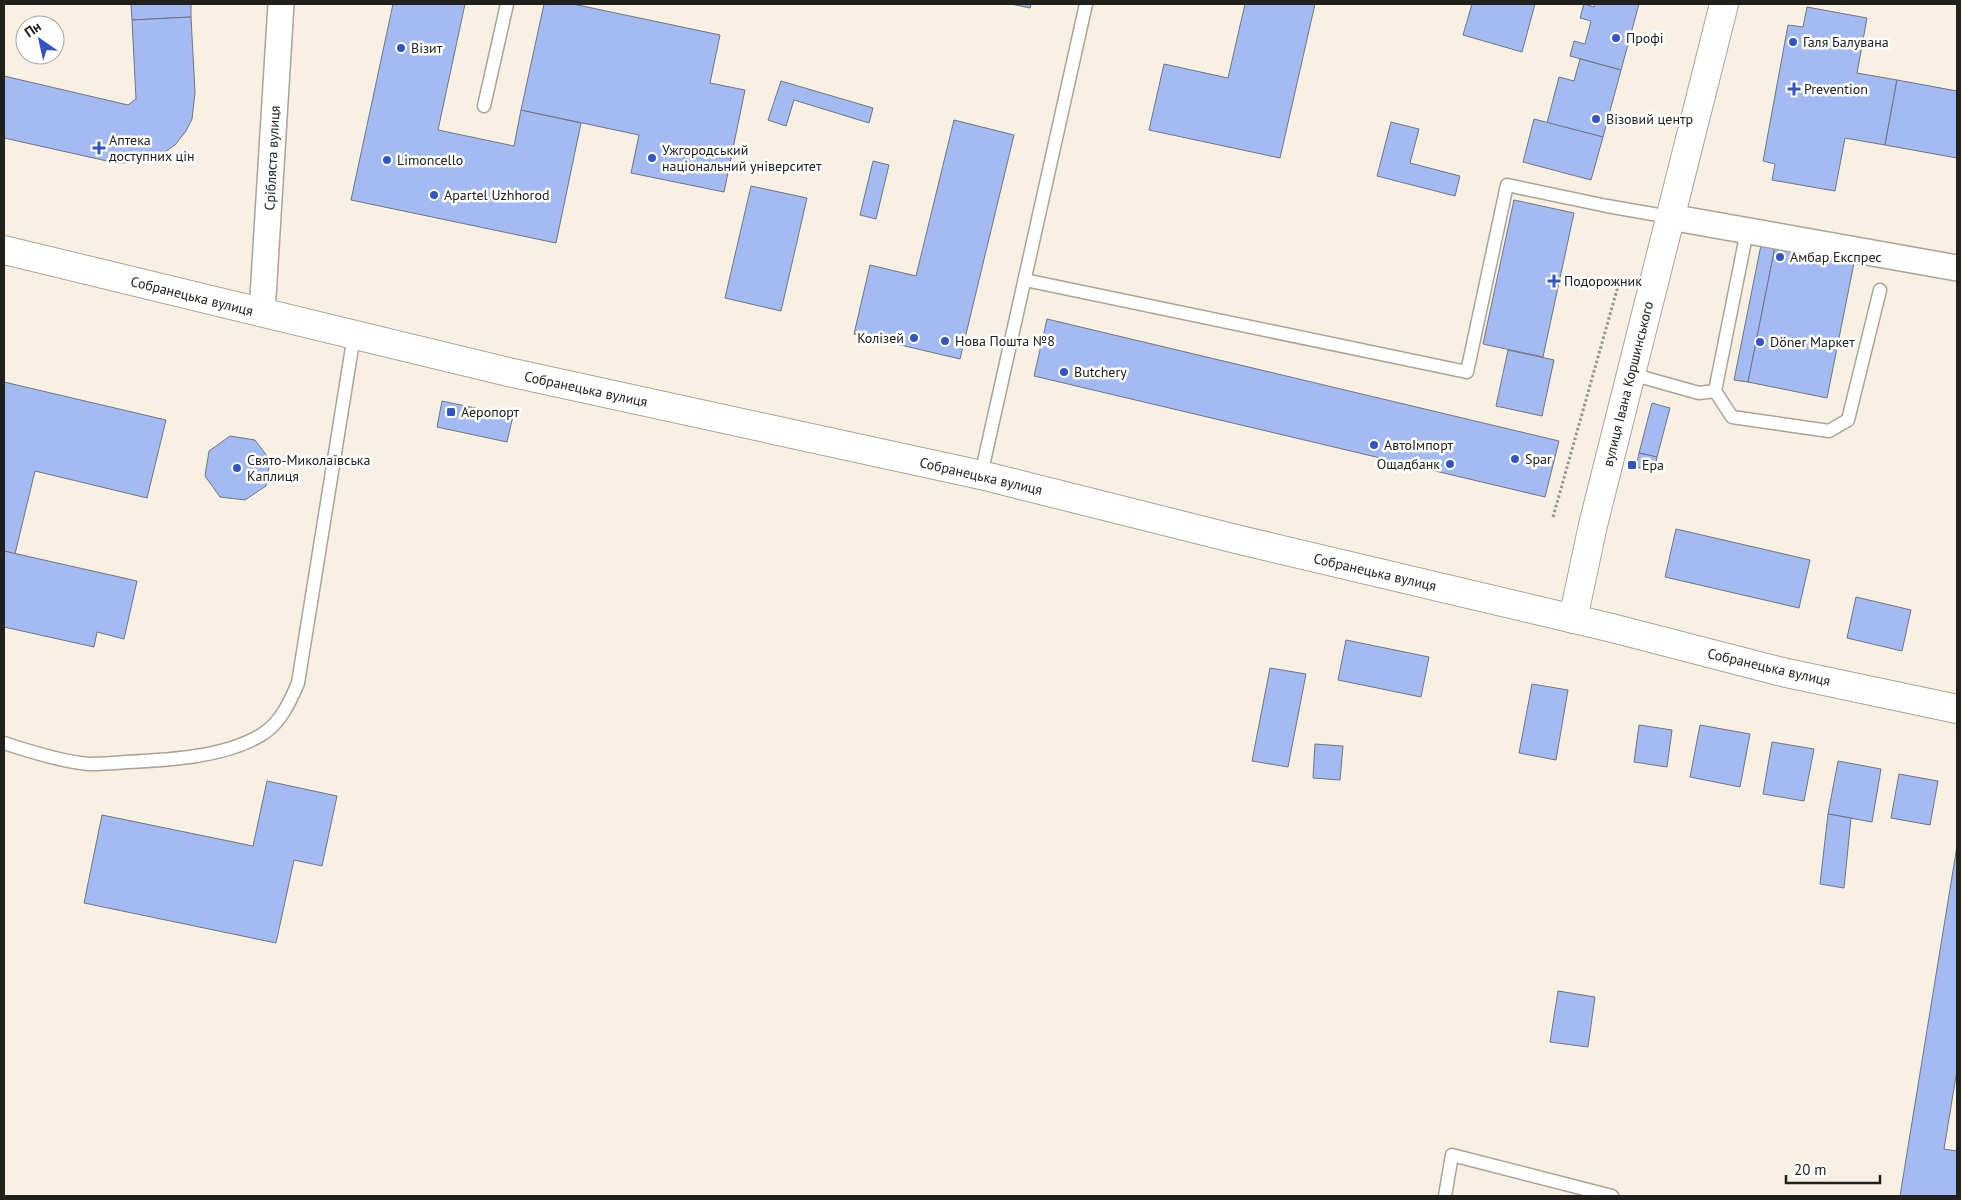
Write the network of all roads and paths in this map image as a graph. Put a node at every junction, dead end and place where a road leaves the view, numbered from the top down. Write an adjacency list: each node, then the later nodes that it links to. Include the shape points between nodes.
1 (281, 4): 13 (street, Срібляста вулиця)
2 (507, 4): 5 (lane)
3 (1086, 4): 10 (lane)
4 (1724, 4): 6 (main road, вулиця Івана Коршинського)
5 (484, 106)
6 (1670, 217): 7 (street); 10 (lane, via 1507,185 1467,372); 15 (main road, вулиця Івана Коршинського)
7 (1747, 231): 9 (street); 16 (lane)
8 (4, 250): 13 (main road, Собранецька вулиця)
9 (1957, 268)
10 (1025, 280): 17 (lane)
11 (1618, 286): 18 (path)
12 (1880, 290): 16 (lane, via 1848,420 1830,431 1732,417)
13 (262, 313): 14 (main road, Собранецька вулиця)
14 (354, 335): 17 (main road, Собранецька вулиця, via 508,372); 21 (lane, via 298,683 277,722 263,735 239,746 174,760 88,764)
15 (1631, 374): 16 (lane, via 1698,393); 19 (main road, вулиця Івана Коршинського)
16 (1715, 391)
17 (981, 475): 19 (main road, Собранецька вулиця)
18 (1553, 517)
19 (1573, 619): 20 (main road, Собранецька вулиця, via 1782,672)
20 (1956, 704)
21 (4, 743)
22 (1445, 1196): 23 (lane, via 1452,1155)
23 (1612, 1196)

